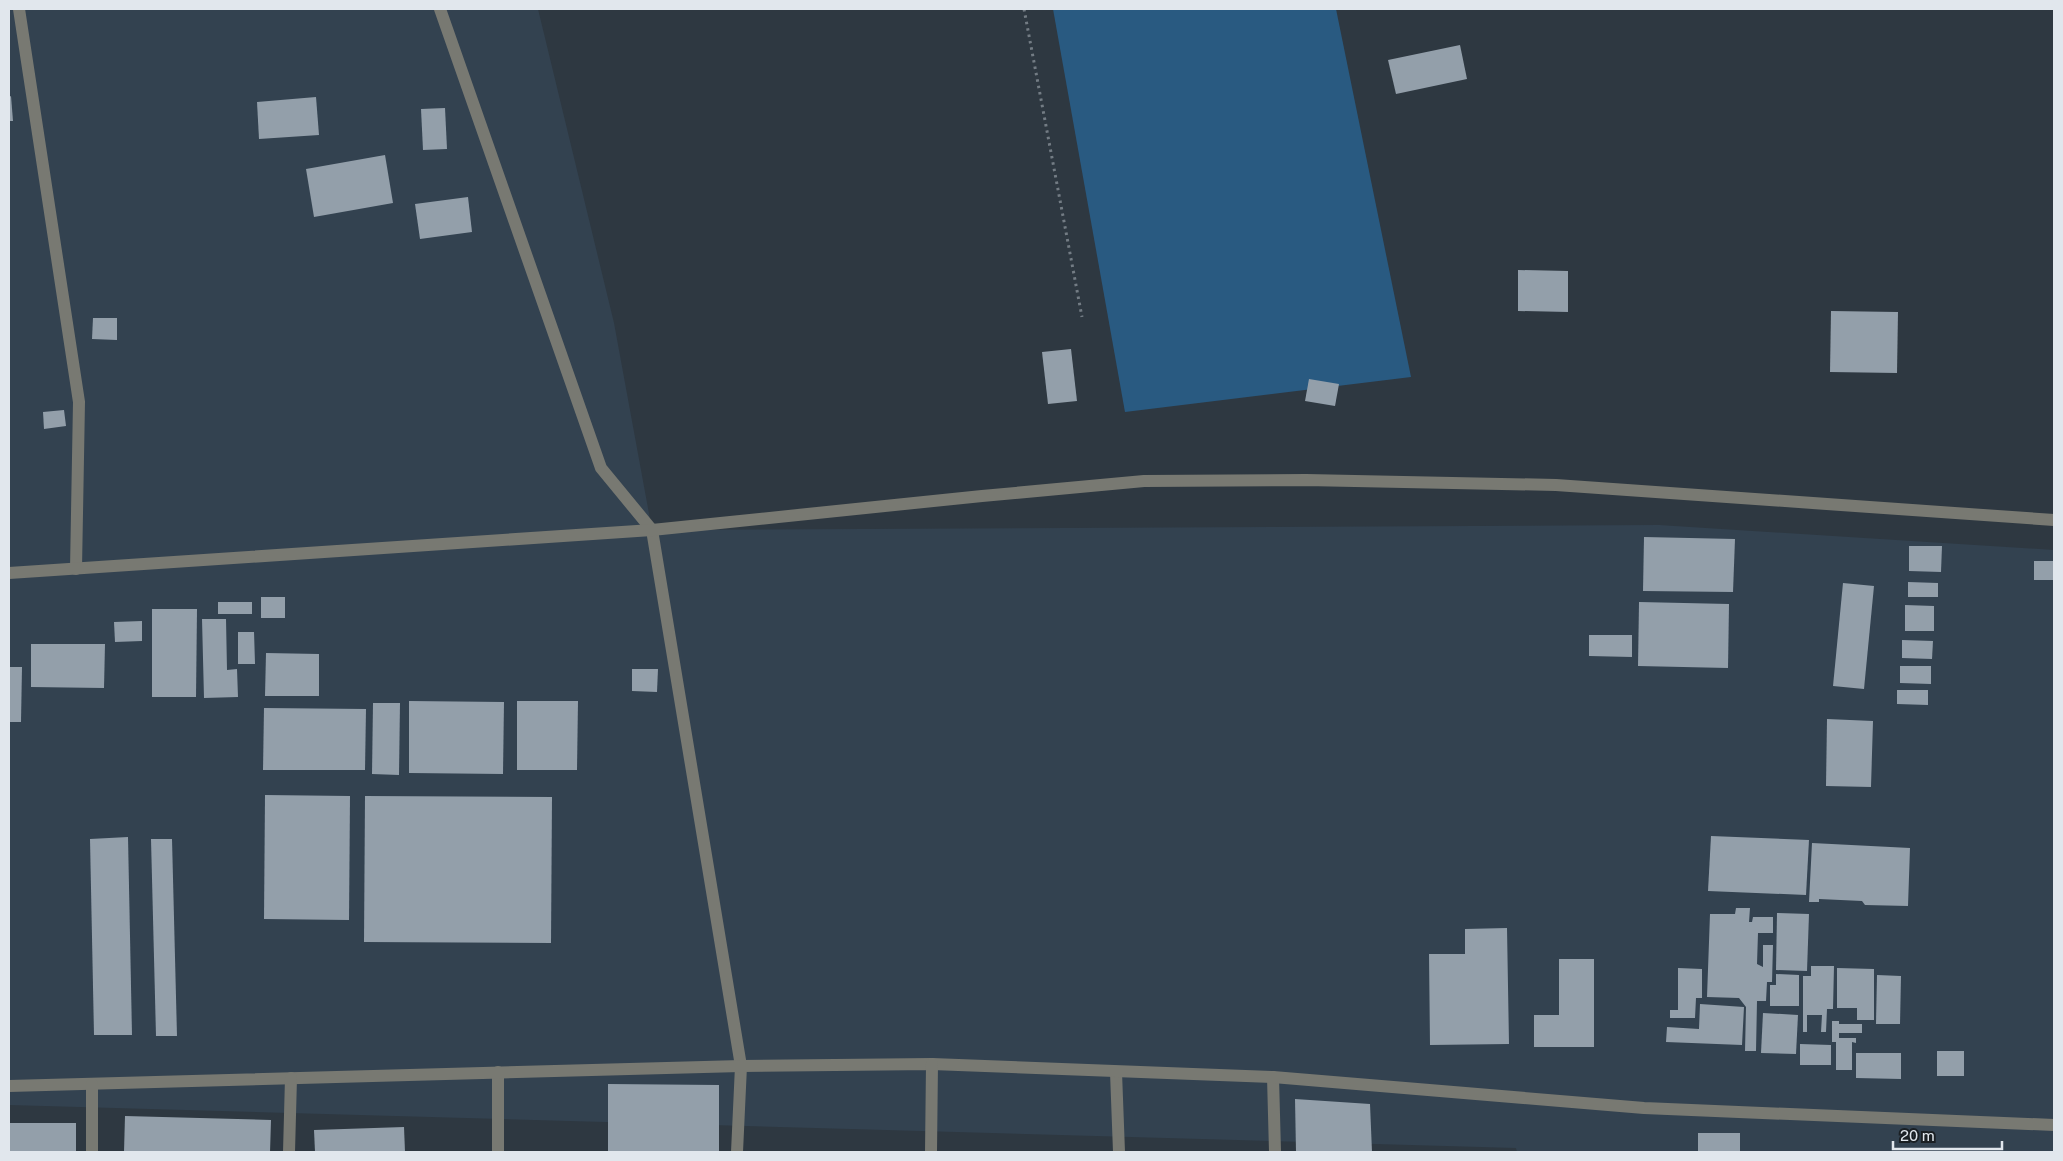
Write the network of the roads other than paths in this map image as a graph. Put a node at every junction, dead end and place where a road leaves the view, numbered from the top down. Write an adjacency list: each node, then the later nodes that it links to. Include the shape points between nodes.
1 (19, 9): 5 (street, via 79,402)
2 (440, 9): 4 (street, via 601,468)
3 (2054, 520): 4 (street, via 1556,485 1306,480 1144,481)
4 (652, 530): 5 (street); 8 (street)
5 (76, 569): 6 (street)
6 (9, 573)
7 (932, 1064): 8 (street); 10 (street); 20 (street)
8 (741, 1066): 9 (street); 19 (street)
9 (498, 1072): 12 (street); 18 (street)
10 (1116, 1072): 11 (street); 21 (street)
11 (1273, 1077): 15 (street, via 1644,1108); 22 (street)
12 (291, 1078): 13 (street); 17 (street)
13 (92, 1084): 14 (street); 16 (street)
14 (9, 1086)
15 (2054, 1125)
16 (92, 1152)
17 (289, 1152)
18 (498, 1152)
19 (737, 1152)
20 (931, 1152)
21 (1119, 1152)
22 (1275, 1152)

